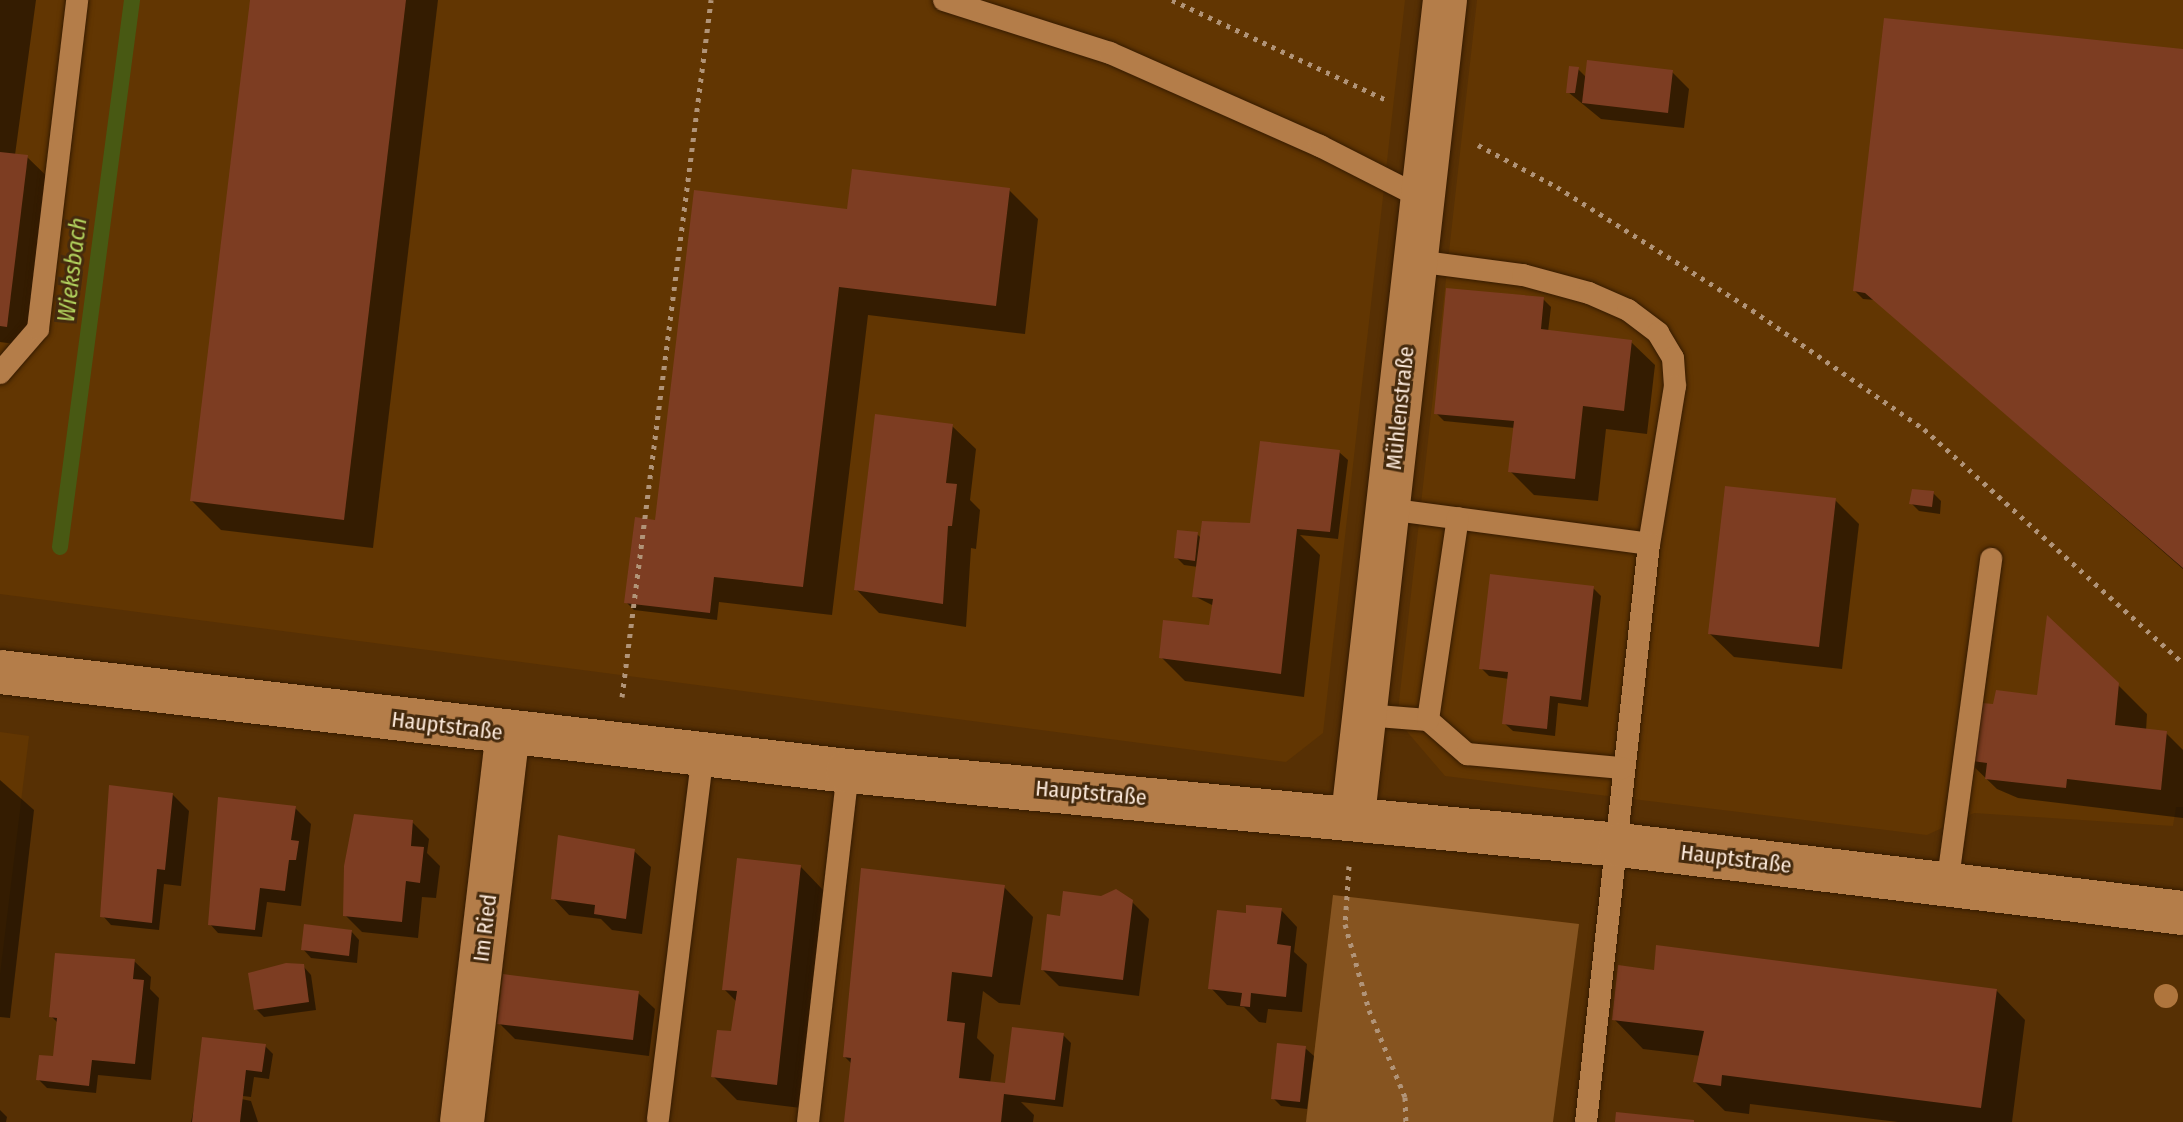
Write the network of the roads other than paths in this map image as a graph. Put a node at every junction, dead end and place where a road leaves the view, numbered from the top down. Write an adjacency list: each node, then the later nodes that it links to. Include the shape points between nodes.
1 (77, 0): 6 (lane, via 38,329)
2 (944, 0): 4 (lane, via 1110,53 1320,146)
3 (1445, 0): 4 (street, Mühlenstraße)
4 (1424, 199): 5 (street, Mühlenstraße)
5 (1416, 261): 7 (street, Mühlenstraße); 9 (lane, via 1523,275 1589,293 1628,310 1658,333 1673,358 1675,386)
6 (0, 373)
7 (1388, 509): 8 (lane); 12 (street, Mühlenstraße)
8 (1458, 518): 9 (lane); 13 (lane)
9 (1649, 544): 16 (lane)
10 (1991, 559): 20 (lane)
11 (0, 672): 14 (street, Hauptstraße)
12 (1365, 715): 13 (lane); 18 (street, Mühlenstraße)
13 (1428, 720): 16 (lane, via 1467,754)
14 (508, 733): 15 (street, Hauptstraße); 23 (street, Im Ried)
15 (703, 755): 17 (street, Hauptstraße); 22 (lane)
16 (1622, 768): 19 (lane)
17 (848, 771): 18 (street, Hauptstraße); 24 (lane)
18 (1353, 816): 19 (street, Hauptstraße)
19 (1620, 845): 20 (street, Hauptstraße); 25 (lane)
20 (1947, 886): 21 (street, Hauptstraße)
21 (2183, 913)
22 (658, 1119)
23 (462, 1122)
24 (808, 1122)
25 (1586, 1122)

